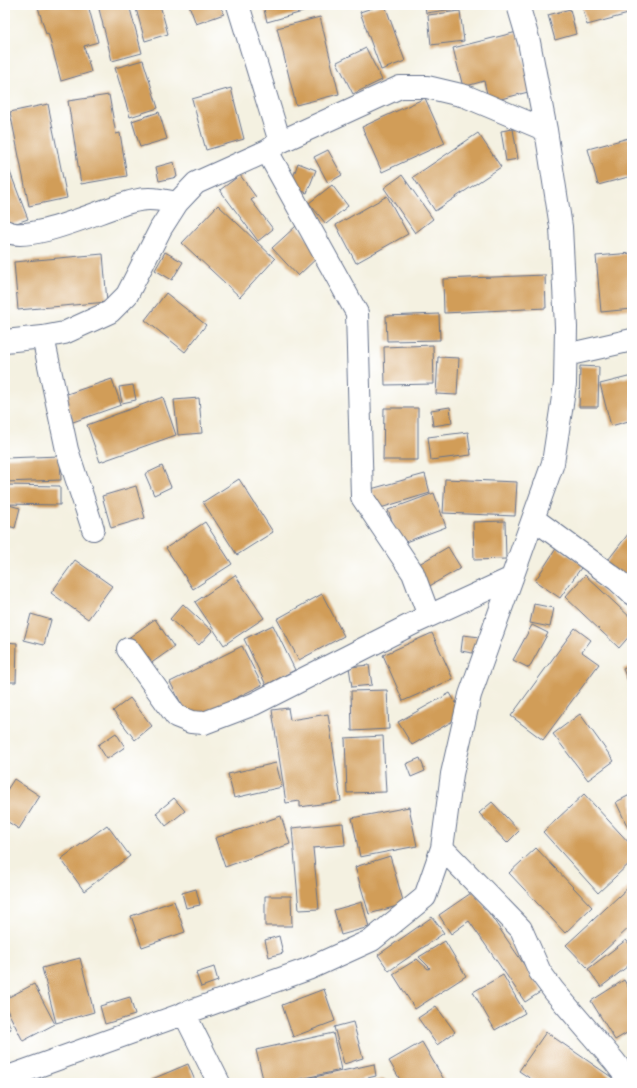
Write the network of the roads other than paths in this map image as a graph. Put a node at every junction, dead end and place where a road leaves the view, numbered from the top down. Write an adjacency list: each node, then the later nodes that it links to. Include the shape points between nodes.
1 (238, 5): 4 (street)
2 (518, 5): 3 (street)
3 (546, 130): 4 (street, via 465,96 427,87 400,87); 10 (street, via 561,227)
4 (273, 147): 5 (street, via 196,183); 15 (street, via 357,313 362,498 413,573)
5 (177, 203): 6 (street, via 152,198 133,201 30,234 11,234); 7 (street, via 161,228 127,295 110,312 64,333)
6 (5, 231)
7 (42, 337): 9 (street); 12 (street, via 67,450)
8 (632, 340): 10 (street)
9 (5, 341)
10 (566, 355): 11 (street, via 565,384 553,463)
11 (534, 519): 13 (street); 14 (street, via 617,580)
12 (93, 529)
13 (512, 578): 15 (street); 17 (street, via 470,695 452,774)
14 (632, 594)
15 (429, 616): 16 (street, via 254,704 204,723 191,722 176,716)
16 (128, 649)
17 (442, 848): 18 (street, via 425,897 372,940 308,969); 21 (street, via 521,929 540,972)
18 (184, 1013): 19 (street); 20 (street)
19 (5, 1078)
20 (218, 1083)
21 (631, 1083)

